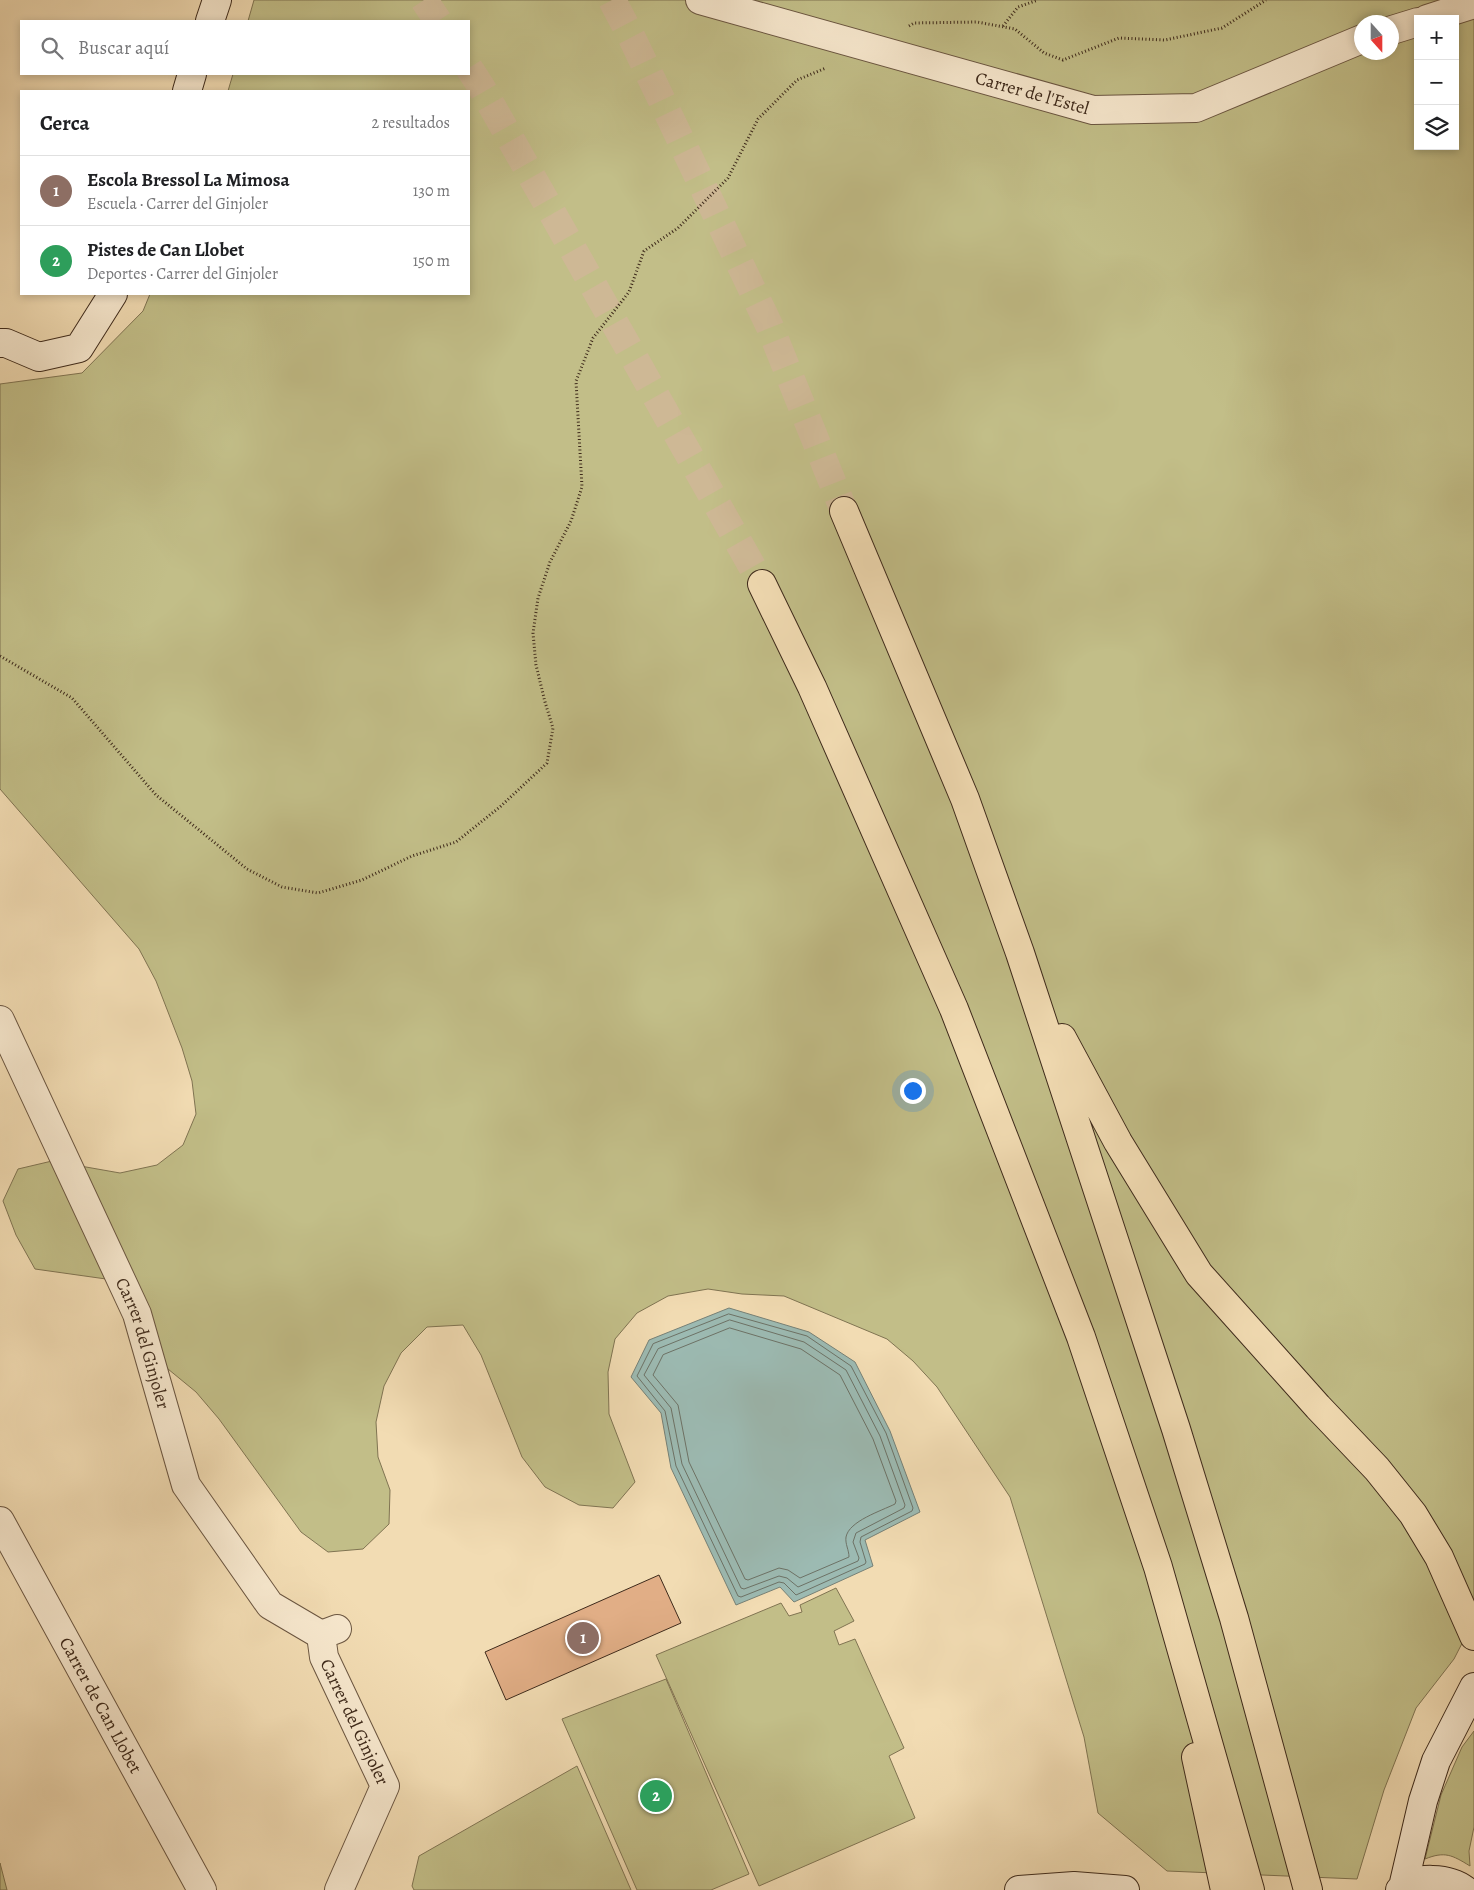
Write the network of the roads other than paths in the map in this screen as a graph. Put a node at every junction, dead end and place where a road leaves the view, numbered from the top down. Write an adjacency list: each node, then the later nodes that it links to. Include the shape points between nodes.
1 (216, 0): 5 (street)
2 (700, 0): 8 (street, Carrer de l'Estel, via 1093,110 1196,108)
3 (1474, 4): 4 (street)
4 (1440, 15)
5 (210, 20)
6 (1414, 23): 7 (street)
7 (1399, 28)
8 (1354, 42)
9 (192, 75): 10 (street)
10 (187, 90)
11 (112, 295): 12 (street, via 79,348 39,357)
12 (0, 343)
13 (844, 512): 15 (highway, via 965,799)
14 (762, 584): 20 (highway, via 812,687 954,1009 1081,1337 1158,1567)
15 (1020, 954): 18 (highway, via 1113,1134 1199,1274 1377,1469 1413,1514 1439,1557); 28 (highway, via 1234,1618)
16 (0, 1020): 23 (street, Carrer del Ginjoler, via 137,1314 186,1485 270,1605 329,1632 324,1657 385,1786)
17 (0, 1521): 22 (street, Carrer de Can Llobet)
18 (1474, 1636)
19 (1474, 1687): 21 (street, via 1436,1761)
20 (1220, 1823): 26 (highway); 27 (highway)
21 (1402, 1889): 29 (street, via 1424,1880 1441,1880)
22 (202, 1890)
23 (339, 1890)
24 (1018, 1890): 25 (street, via 1074,1886)
25 (1125, 1890)
26 (1225, 1890)
27 (1250, 1890)
28 (1308, 1890)
29 (1465, 1890)

